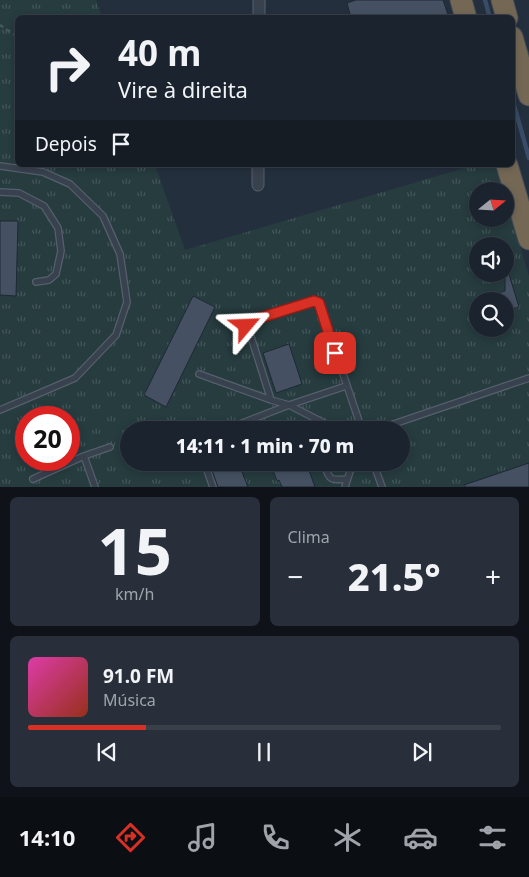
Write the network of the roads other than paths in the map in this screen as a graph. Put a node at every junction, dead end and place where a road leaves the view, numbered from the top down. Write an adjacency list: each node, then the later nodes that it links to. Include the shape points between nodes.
1 (259, 0): 4 (street)
2 (462, 0): 5 (highway)
3 (502, 0): 6 (highway)
4 (259, 15)
5 (465, 15)
6 (506, 15)
7 (515, 47): 8 (highway)
8 (529, 96)
9 (0, 166): 21 (lane, via 42,172 70,184 103,216 120,254 127,302 116,335 75,378)
10 (258, 167): 12 (street)
11 (509, 167): 14 (highway)
12 (258, 185)
13 (0, 192): 15 (lane, via 19,193 44,206 58,228 61,251 56,274 49,280)
14 (529, 239)
15 (36, 282)
16 (199, 374): 19 (lane)
17 (529, 378): 25 (lane)
18 (346, 386): 19 (lane, via 319,303 314,301 247,324); 20 (lane); 24 (lane)
19 (271, 400): 20 (lane)
20 (289, 405): 22 (lane); 23 (lane)
21 (0, 410)
22 (247, 421)
23 (320, 421)
24 (359, 421)
25 (402, 421)
26 (110, 447): 27 (lane)
27 (84, 456): 32 (lane); 34 (lane)
28 (207, 471): 35 (lane)
29 (327, 471): 33 (lane, via 330,479)
30 (350, 471): 33 (lane)
31 (376, 471): 37 (lane)
32 (33, 479)
33 (347, 479): 36 (lane)
34 (95, 487)
35 (213, 487)
36 (345, 487)
37 (382, 487)

